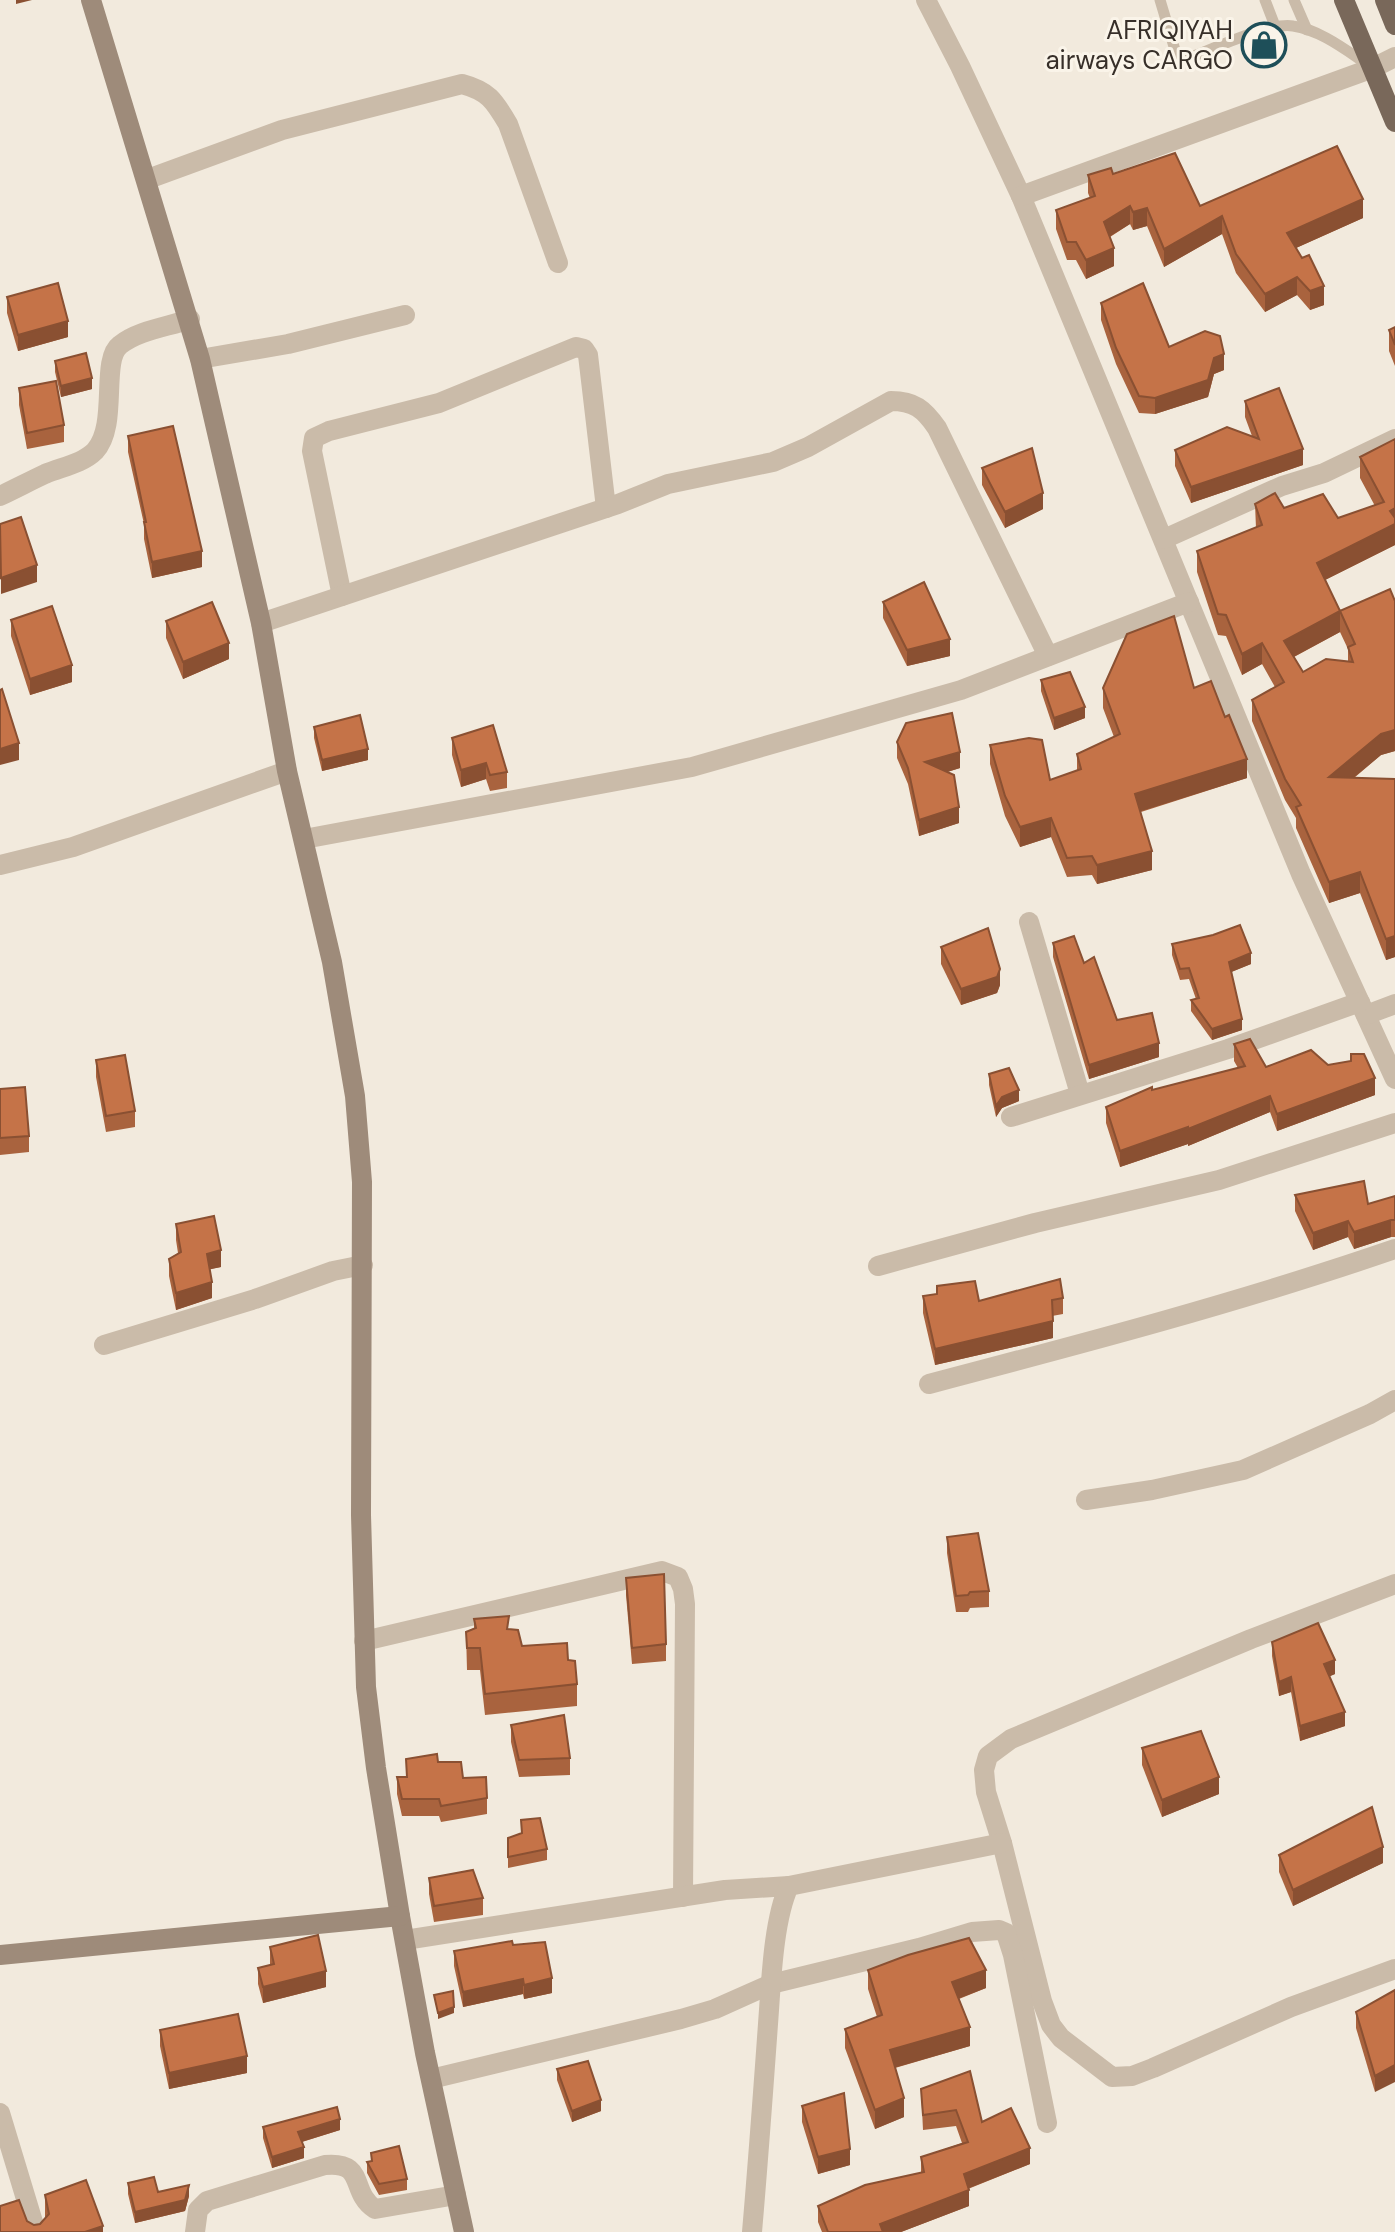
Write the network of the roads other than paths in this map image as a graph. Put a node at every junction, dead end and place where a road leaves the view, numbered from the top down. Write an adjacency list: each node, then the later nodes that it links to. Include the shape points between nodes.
1 (91, 0): 14 (street)
2 (926, 0): 15 (street)
3 (1160, 0): 9 (lane, via 1175,50 1187,58)
4 (1265, 0): 9 (lane)
5 (1294, 0): 10 (lane)
6 (1344, 0): 12 (main road)
7 (1385, 0): 8 (main road)
8 (1395, 25)
9 (1275, 26): 10 (lane)
10 (1307, 30): 12 (lane)
11 (1395, 57): 12 (street)
12 (1373, 68): 13 (main road); 15 (street)
13 (1395, 122)
14 (148, 179): 16 (street, via 282,130 462,84 481,89 496,102 508,124); 18 (street)
15 (1021, 196): 23 (street)
16 (558, 263)
17 (405, 315): 19 (street)
18 (190, 319): 19 (street); 21 (street, via 118,346 104,438 96,450)
19 (200, 359): 26 (street)
20 (1395, 439): 23 (street)
21 (0, 496)
22 (606, 508): 24 (street); 24 (street, via 588,355 576,347 439,403 314,438 312,451); 27 (street, via 668,484 773,462 891,401 905,401 918,406 937,428)
23 (1164, 539): 25 (street)
24 (342, 596): 26 (street)
25 (1189, 602): 27 (street); 33 (street, via 1301,874)
26 (261, 623): 28 (street)
27 (1048, 656): 29 (street, via 961,690 692,767)
28 (287, 771): 29 (street); 30 (street, via 73,847)
29 (304, 839): 39 (street, via 355,1096)
30 (0, 865)
31 (1029, 922): 35 (street)
32 (1395, 1004): 33 (street)
33 (1363, 1008): 34 (street); 35 (street)
34 (1395, 1079)
35 (1080, 1094): 36 (street)
36 (1011, 1117)
37 (1395, 1123): 40 (street, via 1219,1180)
38 (1395, 1249): 42 (street, via 1169,1321)
39 (363, 1265): 41 (street); 46 (street)
40 (878, 1266)
41 (104, 1345)
42 (929, 1384)
43 (1395, 1400): 44 (street, via 1243,1470)
44 (1086, 1500)
45 (1395, 1584): 47 (street, via 1179,1668 998,1747 984,1770)
46 (364, 1641): 49 (street, via 662,1571 678,1577 685,1604); 50 (street, via 376,1768)
47 (1002, 1843): 48 (street); 53 (street, via 1051,2025 1112,2077 1153,2068 1291,2007)
48 (789, 1886): 49 (street); 54 (street, via 780,1910)
49 (683, 1897): 51 (street)
50 (400, 1916): 51 (street); 52 (street)
51 (405, 1940): 55 (street)
52 (0, 1955)
53 (1395, 1969)
54 (771, 1984): 55 (street, via 681,2019); 57 (street, via 972,1932 1006,1933); 62 (street)
55 (431, 2079): 58 (street)
56 (0, 2113): 59 (street)
57 (1047, 2123)
58 (456, 2195): 60 (street, via 375,2209 365,2201 347,2166 325,2165 207,2201 198,2210); 61 (street)
59 (36, 2232)
60 (195, 2232)
61 (464, 2232)
62 (752, 2232)

